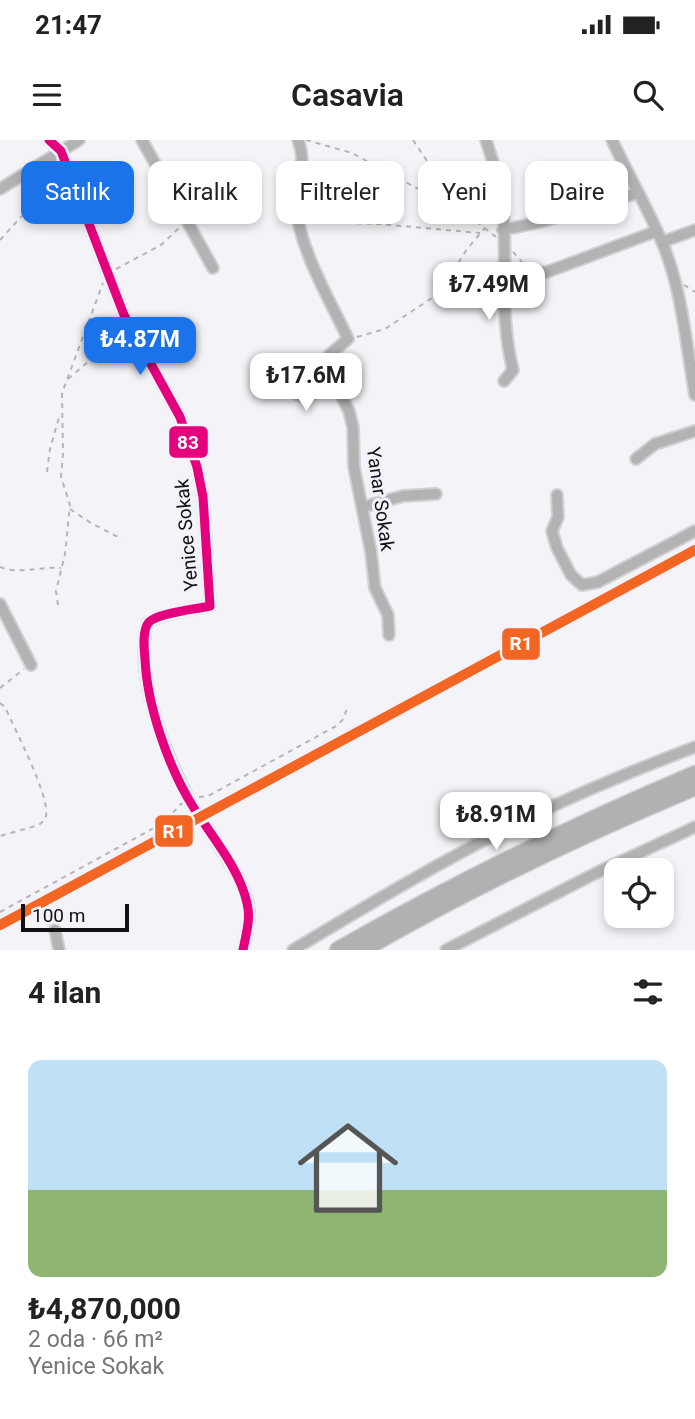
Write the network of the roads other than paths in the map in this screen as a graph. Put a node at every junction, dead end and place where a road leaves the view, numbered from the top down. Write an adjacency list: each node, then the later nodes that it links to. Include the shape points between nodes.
1 (49, 140): 7 (street)
2 (79, 140): 7 (street)
3 (142, 140): 14 (street)
4 (298, 140): 18 (street, Yanar Sokak, via 304,164 296,193 305,243 348,339 327,360)
5 (486, 140): 10 (street, via 502,196)
6 (612, 140): 9 (street)
7 (61, 151): 8 (street); 32 (street, Yenice Sokak, via 135,338 180,417 203,497 210,606 155,618 146,627 144,642 151,700)
8 (0, 190)
9 (638, 193): 10 (street); 12 (street)
10 (503, 230): 15 (street)
11 (695, 230): 13 (street)
12 (657, 231): 13 (street); 15 (street, via 547,272)
13 (662, 242): 19 (street, via 678,298)
14 (213, 268)
15 (503, 272): 16 (street, via 513,370)
16 (504, 381)
17 (292, 384): 18 (street, via 304,397)
18 (335, 385): 24 (street, Yanar Sokak, via 353,427 354,467)
19 (695, 395)
20 (695, 430): 21 (street, via 655,444)
21 (636, 459)
22 (436, 495): 24 (street, via 403,496)
23 (557, 495): 25 (street, via 558,517 552,531 571,575 582,584 598,582)
24 (363, 507): 27 (street, Yanar Sokak, via 375,588 388,615)
25 (695, 531)
26 (0, 604): 28 (street)
27 (389, 635)
28 (31, 665)
29 (695, 747): 39 (street, via 520,822)
30 (695, 774): 40 (highway, via 517,853)
31 (695, 787): 41 (highway, via 522,864)
32 (190, 800)
33 (695, 827): 36 (street)
34 (209, 830): 38 (street, via 248,903)
35 (55, 930): 37 (street)
36 (470, 938): 42 (street); 43 (street)
37 (59, 950)
38 (243, 950)
39 (293, 950)
40 (338, 950)
41 (362, 950)
42 (446, 950)
43 (473, 950)

